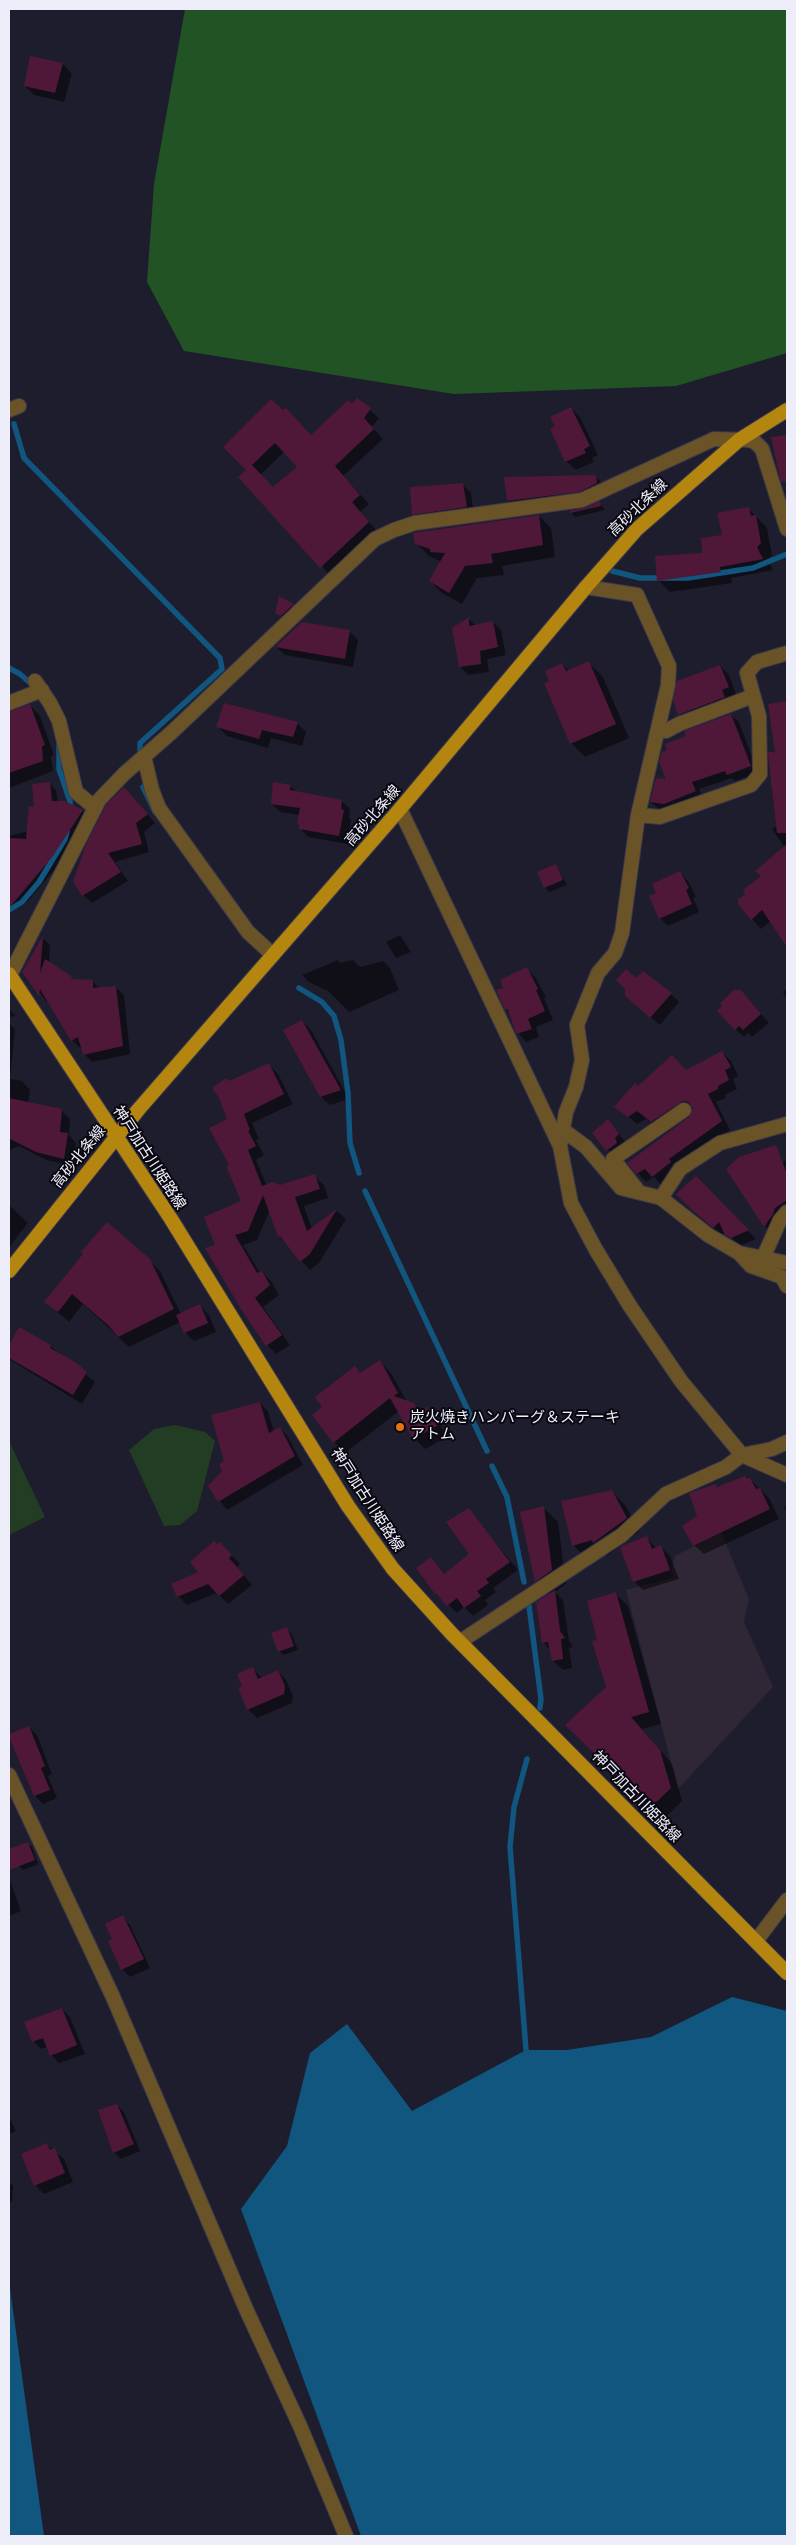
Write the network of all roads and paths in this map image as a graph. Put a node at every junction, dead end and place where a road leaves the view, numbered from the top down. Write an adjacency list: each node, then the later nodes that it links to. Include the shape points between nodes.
1 (787, 410): 2 (main road, 高砂北条線)
2 (739, 440): 3 (street, via 755,442 762,449); 4 (main road, 高砂北条線, via 637,529); 9 (street, via 714,440 582,500 415,523 374,539)
3 (787, 529)
4 (586, 587): 11 (main road, 高砂北条線); 12 (street, via 637,595 669,666 668,685)
5 (787, 654): 6 (street, via 757,662 747,673)
6 (753, 696): 8 (street, via 678,724); 12 (street, via 759,716 760,774 750,785 660,817)
7 (9, 703): 10 (street, via 37,689 58,721 76,792)
8 (666, 732)
9 (139, 761): 10 (street); 13 (street, via 159,808 248,932)
10 (94, 807): 14 (street)
11 (400, 809): 13 (main road, 高砂北条線); 19 (street)
12 (638, 815): 17 (street, via 622,933 615,953 598,973 577,1026 582,1060)
13 (273, 955): 18 (main road, 高砂北条線)
14 (9, 975): 18 (main road, 神戸加古川姫路線)
15 (684, 1110): 20 (street, via 613,1159)
16 (787, 1124): 21 (street, via 720,1143 680,1170)
17 (563, 1130): 19 (street); 20 (street, via 586,1147 621,1188)
18 (115, 1138): 26 (main road, 高砂北条線); 31 (main road, 神戸加古川姫路線, via 176,1228 348,1506 393,1569)
19 (560, 1146): 29 (street, via 571,1203 596,1250 681,1381)
20 (640, 1192): 21 (street)
21 (660, 1198): 23 (street, via 708,1235)
22 (787, 1212): 24 (street, via 780,1220)
23 (739, 1253): 24 (street); 27 (street, via 751,1266 782,1277)
24 (763, 1258): 25 (street)
25 (787, 1263)
26 (9, 1271)
27 (787, 1286)
28 (787, 1442): 29 (street, via 772,1449)
29 (742, 1455): 30 (street); 31 (street, via 726,1467 666,1494 622,1535)
30 (787, 1475)
31 (461, 1641): 34 (main road, 神戸加古川姫路線, via 703,1890)
32 (9, 1775): 36 (street, via 113,1998)
33 (787, 1900): 34 (street)
34 (756, 1940): 35 (main road, 神戸加古川姫路線)
35 (787, 1973)
36 (346, 2536)

